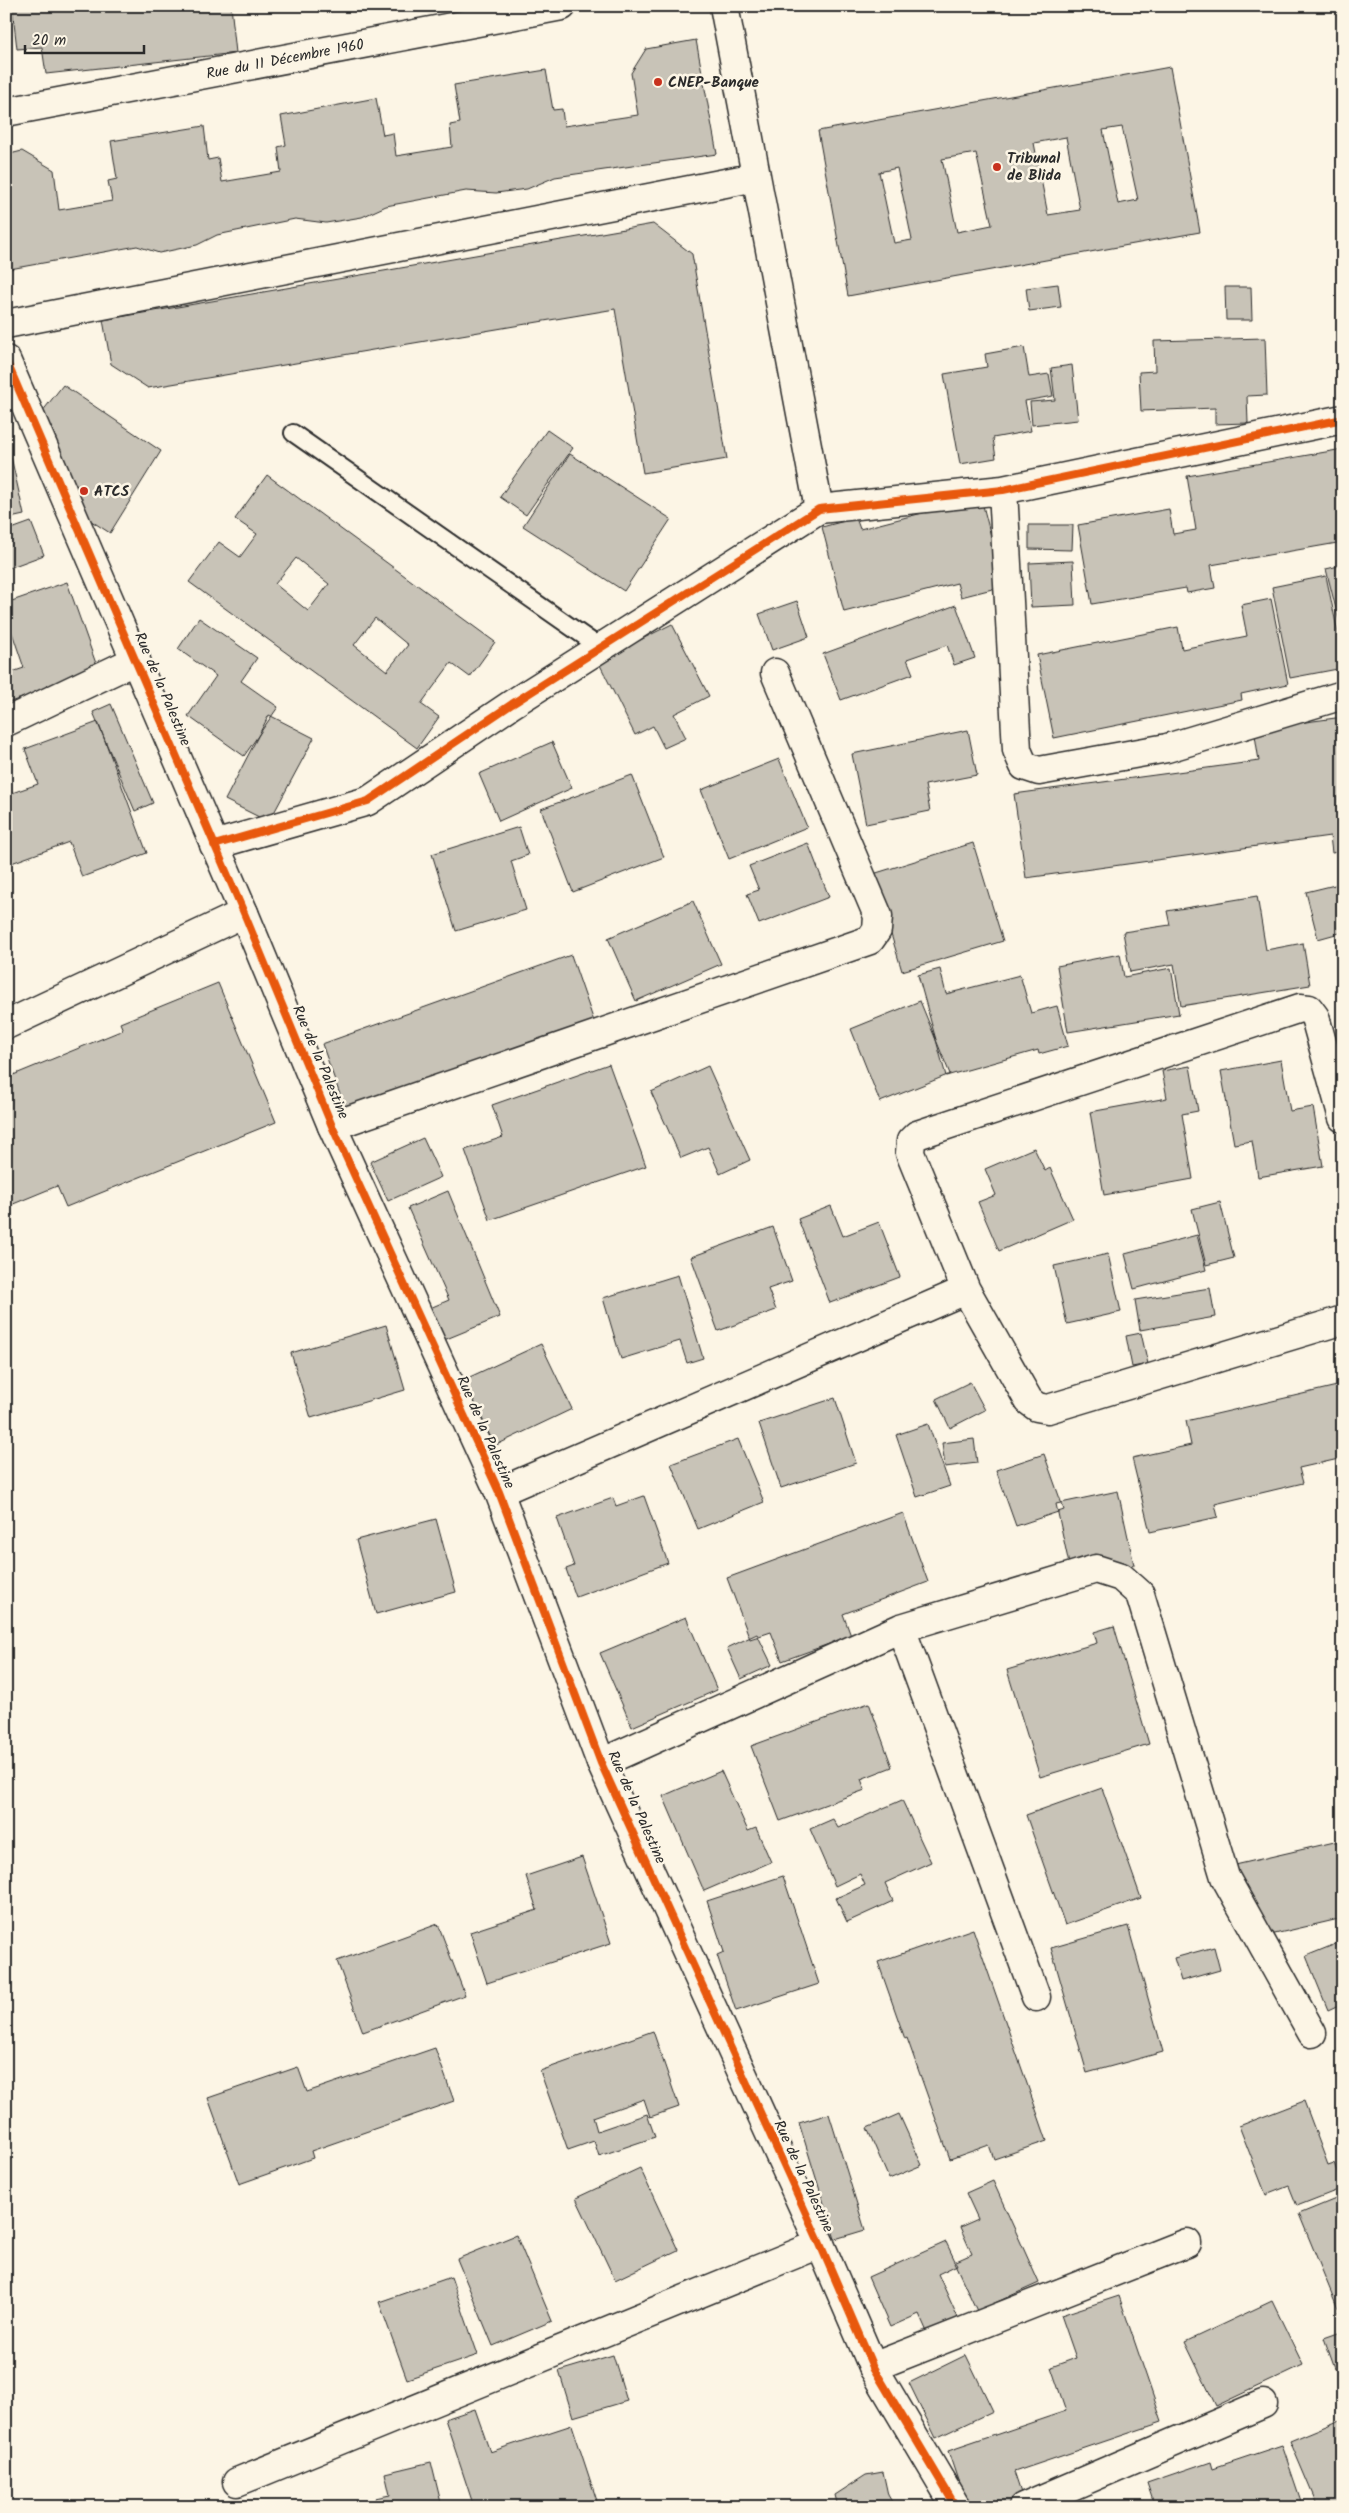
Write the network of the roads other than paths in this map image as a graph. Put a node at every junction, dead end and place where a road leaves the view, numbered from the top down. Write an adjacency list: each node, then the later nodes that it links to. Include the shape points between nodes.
1 (562, 6): 3 (street, Rue du 11 Décembre 1960)
2 (724, 6): 4 (street)
3 (6, 112)
4 (756, 177): 5 (street); 10 (street)
5 (6, 324)
6 (6, 360): 12 (street, Rue de la Palestine)
7 (1343, 419): 9 (street)
8 (293, 433): 11 (lane)
9 (1003, 490): 10 (street); 14 (street, via 1018,750 1024,766 1039,771 1167,748)
10 (819, 509): 11 (street)
11 (601, 648): 16 (street, via 368,802)
12 (136, 660): 15 (street); 16 (street, Rue de la Palestine)
13 (775, 673): 20 (street, via 878,916 877,930 870,940)
14 (1343, 695)
15 (6, 722)
16 (214, 845): 17 (street, Rue de la Palestine)
17 (244, 913): 18 (street); 20 (street, Rue de la Palestine)
18 (6, 1025)
19 (1343, 1118): 21 (street, via 1315,1017 1309,1010 1300,1008 917,1135 911,1141 910,1152)
20 (332, 1126): 23 (street, Rue de la Palestine)
21 (966, 1290): 22 (street, via 1029,1401 1048,1409); 23 (street)
22 (1343, 1320)
23 (499, 1492): 25 (street, Rue de la Palestine)
24 (902, 1628): 25 (street); 26 (street); 27 (street, via 1096,1569 1121,1577 1140,1594 1225,1877)
25 (601, 1763): 29 (street, Rue de la Palestine)
26 (1036, 1997)
27 (1312, 2032)
28 (1186, 2242): 30 (street)
29 (820, 2244): 30 (street, Rue de la Palestine); 32 (street)
30 (873, 2367): 33 (street, Rue de la Palestine)
31 (1263, 2404): 34 (street)
32 (237, 2482)
33 (956, 2507)
34 (1023, 2507)

